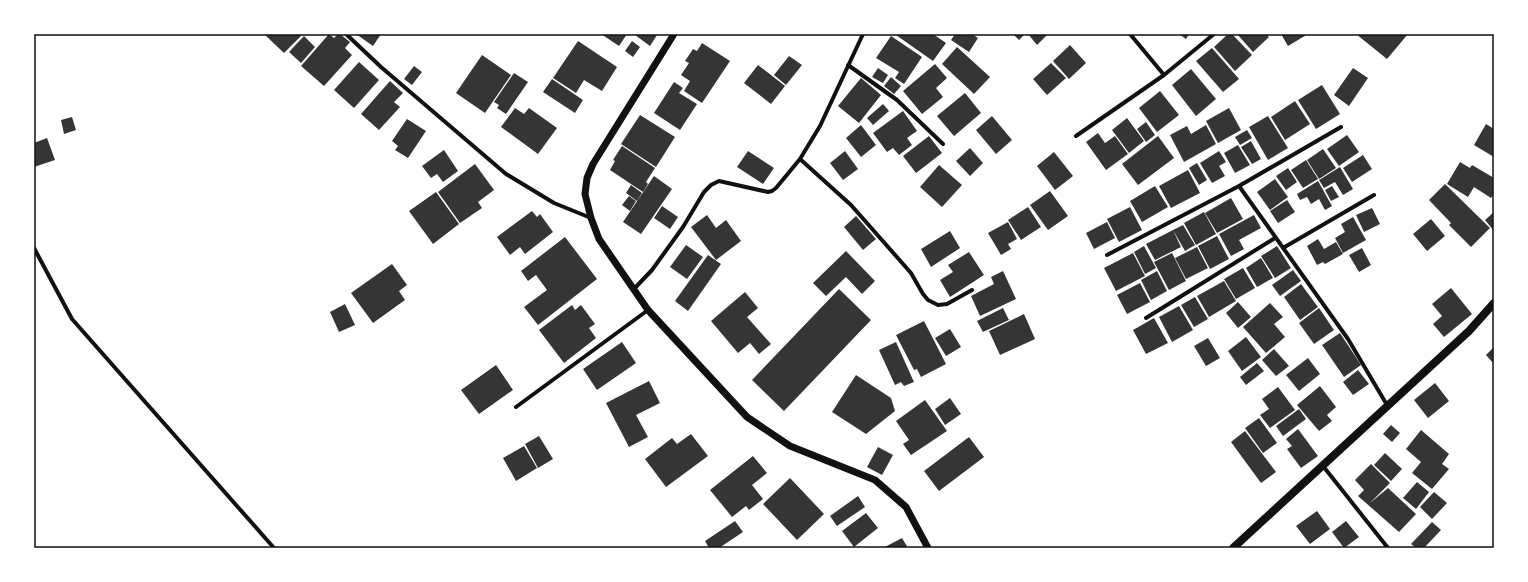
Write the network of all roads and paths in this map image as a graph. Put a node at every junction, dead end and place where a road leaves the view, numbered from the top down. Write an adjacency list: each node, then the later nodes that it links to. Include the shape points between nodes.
1 (346, 34): 14 (street, via 506,174 554,203)
2 (674, 34): 14 (street, via 593,164 587,178 585,194)
3 (863, 34): 6 (street)
4 (1130, 34): 7 (street)
5 (1214, 34): 7 (street)
6 (848, 65): 10 (street, via 897,100); 11 (street, via 820,126)
7 (1164, 75): 9 (street)
8 (1341, 126): 12 (street)
9 (1076, 136)
10 (942, 144)
11 (800, 159): 19 (street, via 772,191 719,181 711,184 652,270); 20 (street, via 851,205 911,273 928,300 938,305 947,304)
12 (1239, 186): 15 (street); 18 (street)
13 (1374, 196): 17 (street)
14 (591, 218): 19 (street, via 598,239)
15 (1275, 238): 17 (street); 23 (street)
16 (34, 248): 27 (street, via 72,319)
17 (1283, 248): 24 (street, via 1348,339)
18 (1107, 255)
19 (633, 290): 22 (street)
20 (972, 290)
21 (1494, 303): 24 (main road, via 1469,331)
22 (648, 310): 25 (street); 28 (street, via 747,417 790,446 875,480 906,507)
23 (1146, 318)
24 (1387, 405): 26 (main road)
25 (516, 407)
26 (1323, 466): 29 (main road); 30 (street)
27 (274, 548)
28 (928, 548)
29 (1233, 548)
30 (1388, 548)

